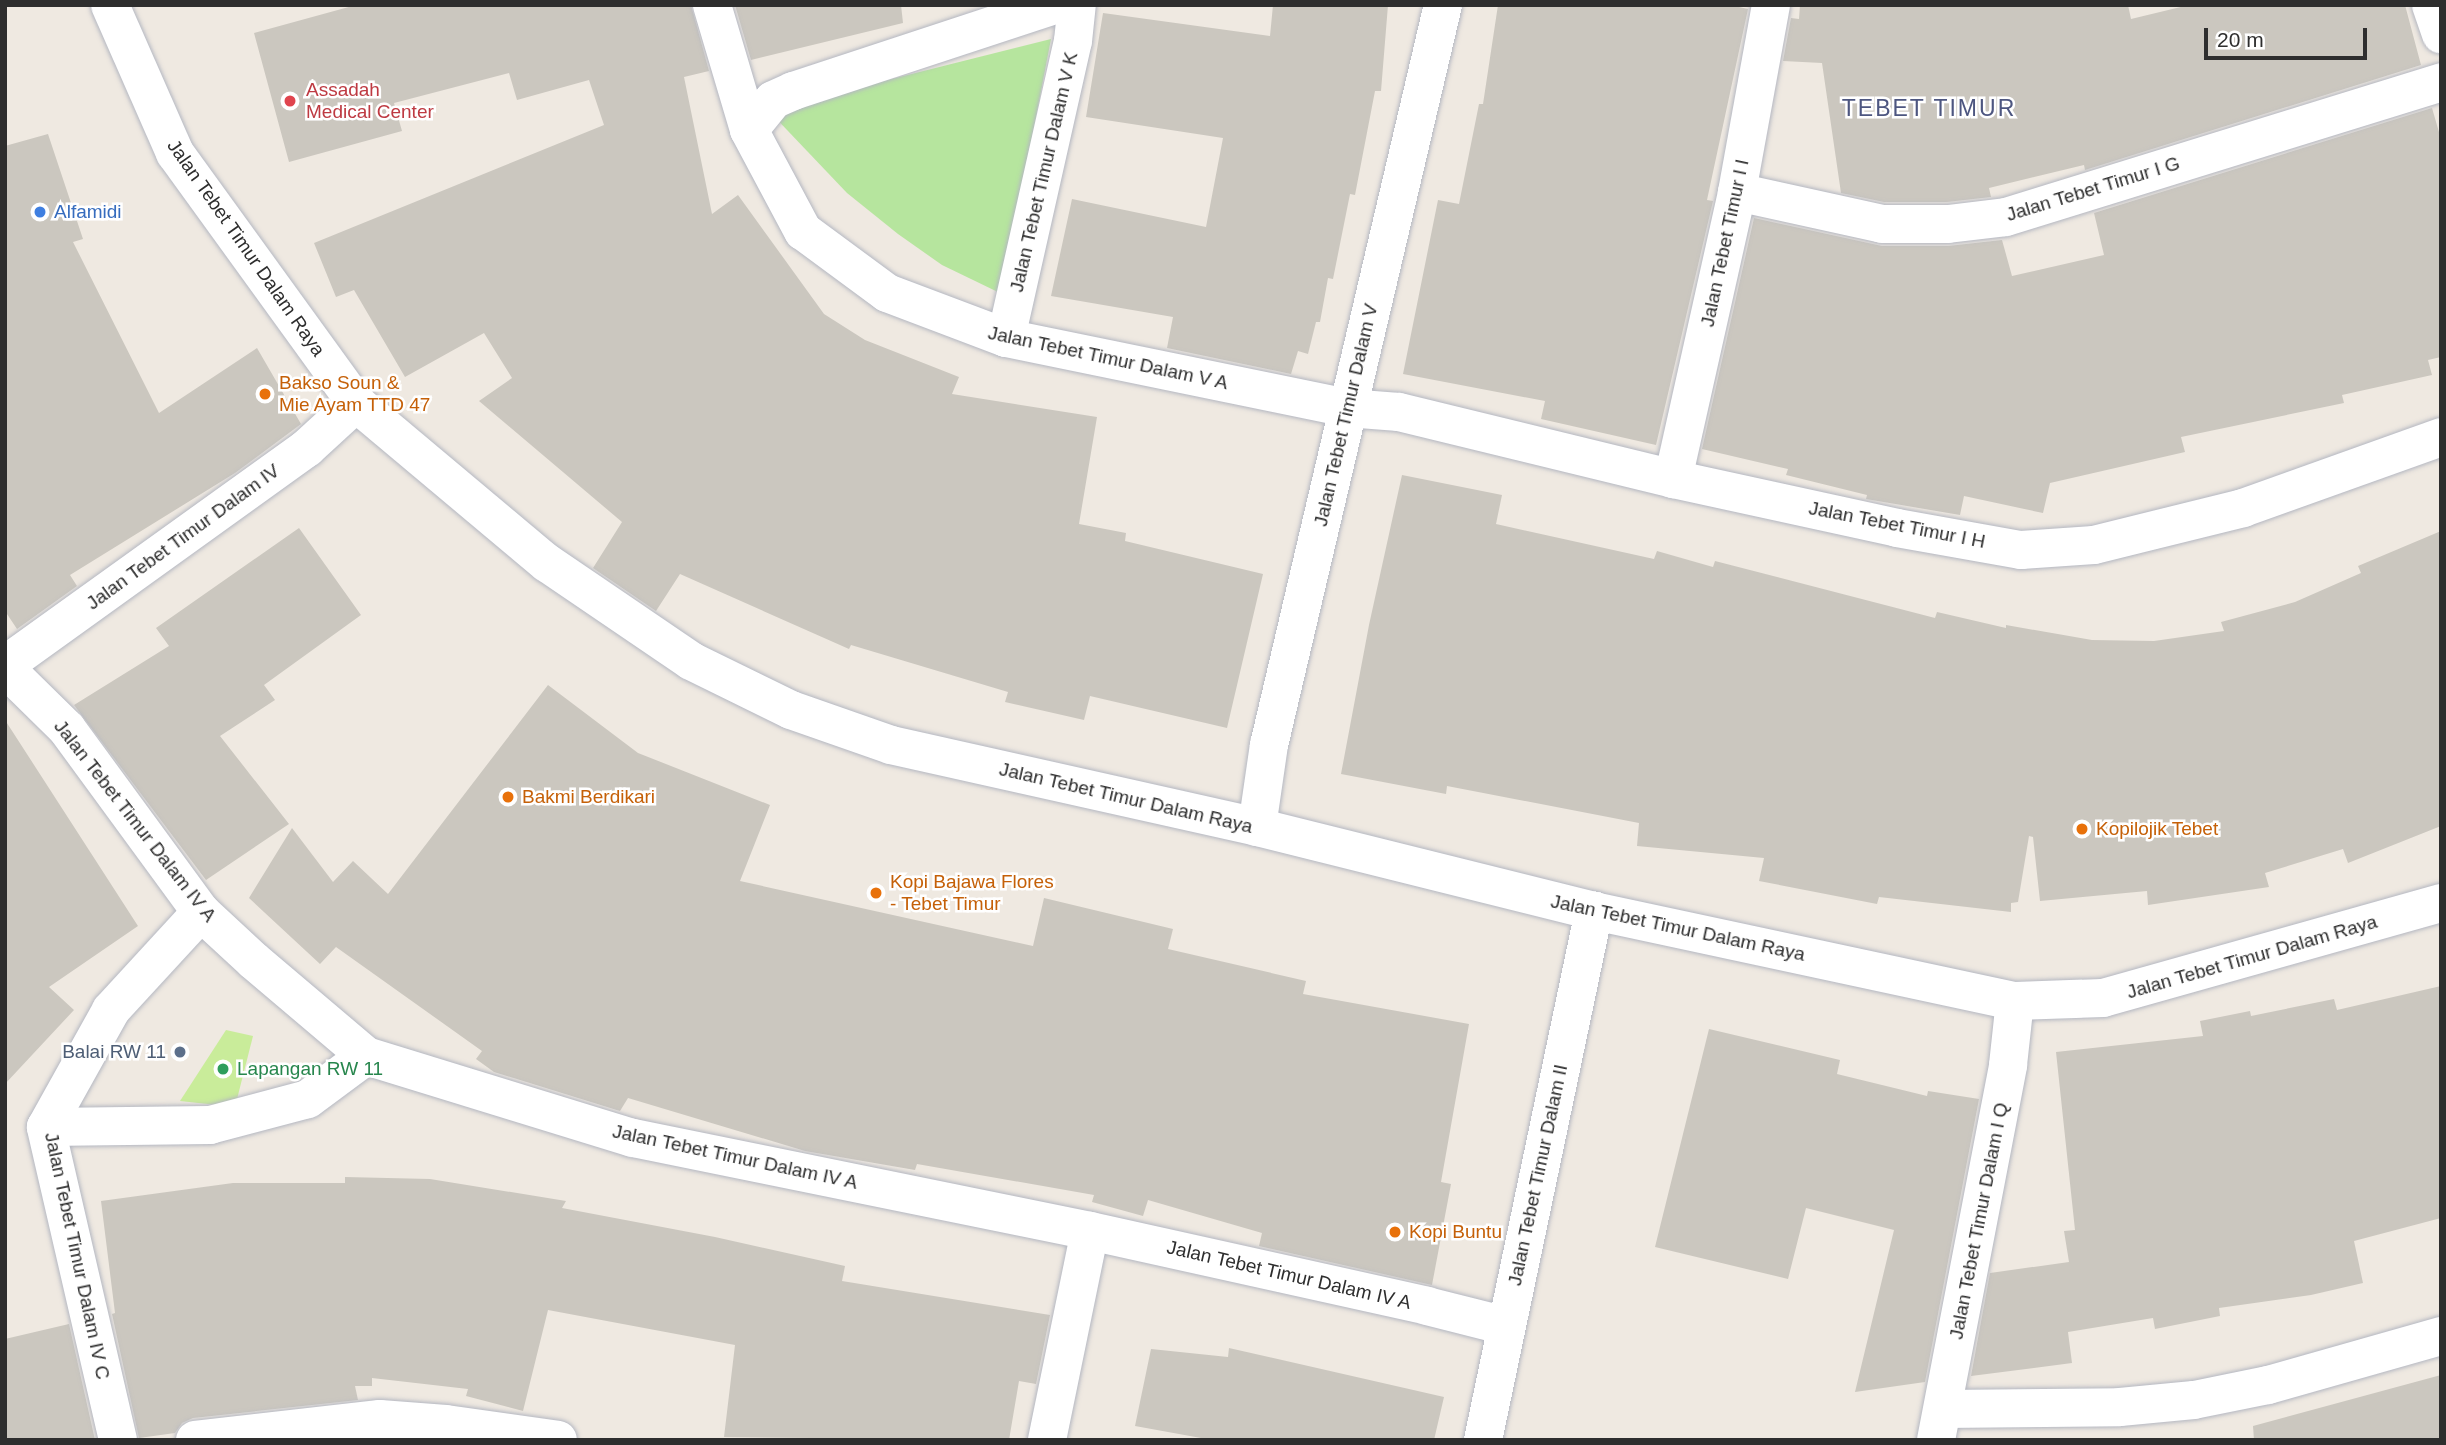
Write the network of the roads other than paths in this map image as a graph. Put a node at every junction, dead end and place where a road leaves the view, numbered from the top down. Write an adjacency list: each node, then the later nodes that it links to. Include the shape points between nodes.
1 (110, 5): 13 (street, Jalan Tebet Timur Dalam Raya, via 175,153)
2 (712, 5): 10 (street, Jalan Tebet Timur Dalam V A)
3 (1054, 5): 10 (street, via 793,91 773,100)
4 (1077, 5): 12 (street, Jalan Tebet Timur Dalam V K, via 1073,41)
5 (1443, 5): 14 (street, Jalan Tebet Timur Dalam V)
6 (1771, 5): 11 (street, Jalan Tebet Timur I I)
7 (2431, 5): 8 (street)
8 (2441, 34)
9 (2441, 82): 11 (street, Jalan Tebet Timur I G, via 2006,217 1948,224 1882,224)
10 (749, 130): 12 (street, Jalan Tebet Timur Dalam V A, via 803,231 887,293)
11 (1737, 192): 16 (street, Jalan Tebet Timur I I)
12 (1006, 338): 14 (street, Jalan Tebet Timur Dalam V A)
13 (356, 403): 17 (street, Jalan Tebet Timur Dalam IV, via 307,448); 18 (street, Jalan Tebet Timur Dalam Raya, via 547,563 691,661 792,710 891,745)
14 (1347, 408): 16 (street, Jalan Tebet Timur I H, via 1399,412); 18 (street, Jalan Tebet Timur Dalam V, via 1269,745)
15 (2441, 437): 16 (street, Jalan Tebet Timur I H, via 2243,508 2094,545 2021,550)
16 (1673, 479)
17 (5, 666): 21 (street, Jalan Tebet Timur Dalam IV A, via 67,729)
18 (1257, 827): 20 (street, Jalan Tebet Timur Dalam Raya)
19 (2441, 903): 22 (street, Jalan Tebet Timur Dalam Raya, via 2102,998)
20 (1594, 911): 22 (street, Jalan Tebet Timur Dalam Raya); 26 (street, Jalan Tebet Timur Dalam II)
21 (201, 912): 23 (street, Jalan Tebet Timur Dalam IV A); 24 (street, Jalan Tebet Timur Dalam IV C, via 111,1010)
22 (2015, 1001): 28 (street, Jalan Tebet Timur Dalam I Q, via 2008,1065)
23 (366, 1056): 24 (street, via 308,1099 210,1125); 25 (street, Jalan Tebet Timur Dalam IV A, via 633,1138)
24 (46, 1127): 29 (street, Jalan Tebet Timur Dalam IV C)
25 (1090, 1231): 26 (street, Jalan Tebet Timur Dalam IV A); 32 (street)
26 (1506, 1326): 33 (street, Jalan Tebet Timur Dalam II)
27 (2441, 1336): 28 (street, via 2268,1385 2194,1400)
28 (1940, 1424)
29 (118, 1440)
30 (195, 1440): 31 (street, via 380,1419)
31 (558, 1440)
32 (1047, 1440)
33 (1483, 1440)

